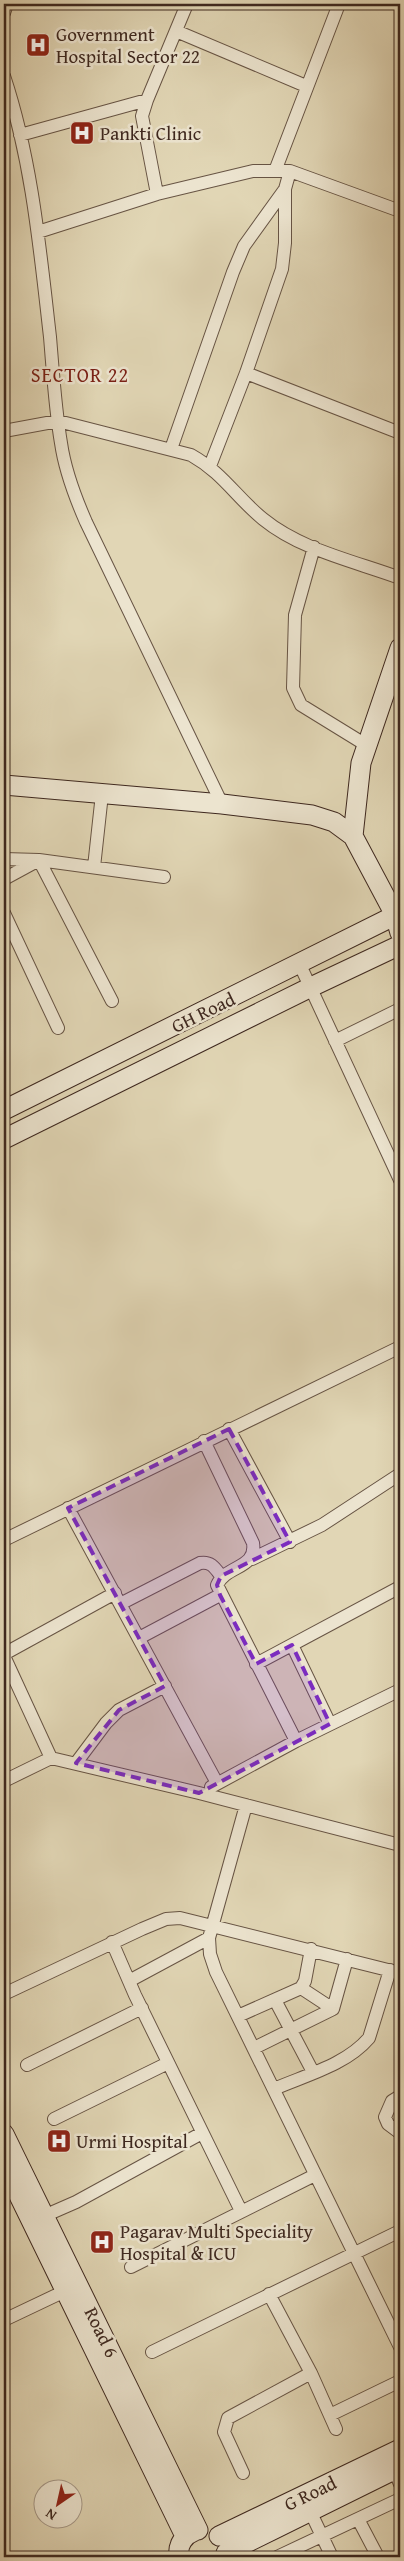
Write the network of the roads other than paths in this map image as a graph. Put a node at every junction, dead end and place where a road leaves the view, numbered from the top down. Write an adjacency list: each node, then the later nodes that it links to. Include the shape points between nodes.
1 (7, 4): 4 (street)
2 (187, 4): 5 (street)
3 (339, 4): 7 (street)
4 (4, 12)
5 (176, 31): 7 (street); 8 (street)
6 (4, 76): 9 (street)
7 (306, 86): 10 (street)
8 (147, 100): 9 (street); 13 (street, via 142,116)
9 (20, 135): 15 (street)
10 (275, 171): 11 (street); 13 (street, via 253,171)
11 (290, 171): 12 (street); 14 (street)
12 (285, 189): 16 (street, via 286,243 282,269); 20 (street, via 244,246)
13 (157, 194): 15 (street)
14 (400, 211)
15 (38, 232): 17 (street)
16 (246, 373): 19 (street); 21 (street)
17 (58, 421): 18 (street); 20 (street); 28 (street, via 71,486 86,522)
18 (4, 431)
19 (400, 433)
20 (171, 449): 21 (street)
21 (210, 466): 22 (street, via 262,518 292,539)
22 (314, 547): 23 (street); 25 (street, via 294,615 293,688 300,705)
23 (400, 578)
24 (400, 648): 25 (street)
25 (366, 745): 29 (street)
26 (4, 785): 27 (street)
27 (102, 794): 28 (street); 32 (street)
28 (222, 804): 29 (street, via 312,815 334,822)
29 (353, 836): 36 (street)
30 (4, 859): 31 (street)
31 (39, 860): 32 (street); 34 (street); 41 (street)
32 (94, 867): 33 (street)
33 (164, 877)
34 (4, 879)
35 (4, 913): 43 (street)
36 (398, 914): 37 (street); 39 (street, GH Road)
37 (400, 934)
38 (400, 946): 40 (street, GH Road)
39 (300, 965): 40 (street); 45 (street, GH Road)
40 (310, 987): 44 (street); 46 (street, GH Road)
41 (112, 1001)
42 (400, 1009): 44 (street)
43 (58, 1028)
44 (336, 1041): 47 (street)
45 (4, 1110)
46 (4, 1139)
47 (400, 1180)
48 (399, 1351): 49 (street)
49 (230, 1429): 50 (street); 54 (street)
50 (204, 1441): 52 (street); 55 (street, via 253,1543)
51 (400, 1474): 54 (street)
52 (68, 1508): 53 (street); 59 (street)
53 (4, 1540)
54 (290, 1542): 55 (street)
55 (252, 1559): 56 (street)
56 (221, 1576): 58 (street, via 217,1585); 59 (street, via 213,1565 200,1563)
57 (400, 1588): 61 (street)
58 (220, 1595): 60 (street); 63 (street)
59 (118, 1598): 60 (street); 62 (street)
60 (139, 1638): 64 (street)
61 (292, 1645): 63 (street); 66 (street)
62 (4, 1655): 68 (street)
63 (256, 1664): 67 (street)
64 (165, 1686): 69 (street, via 119,1710); 71 (street)
65 (400, 1690): 66 (street)
66 (330, 1724): 67 (street)
67 (296, 1741): 71 (street)
68 (51, 1758): 69 (street); 70 (street)
69 (76, 1763): 72 (street)
70 (4, 1781)
71 (217, 1783): 72 (street)
72 (199, 1793): 73 (street)
73 (246, 1805): 74 (street); 75 (street)
74 (400, 1846)
75 (211, 1933): 76 (street, via 180,1918 166,1919); 77 (street); 80 (street); 86 (street, via 210,1954)
76 (112, 1942): 80 (street); 82 (street)
77 (311, 1949): 78 (street); 81 (street)
78 (347, 1959): 79 (street); 85 (street)
79 (395, 1972): 91 (street, via 368,2038 349,2056)
80 (129, 1981): 84 (street)
81 (301, 1988): 83 (street); 85 (street)
82 (4, 1994)
83 (275, 2000): 86 (street); 87 (street)
84 (142, 2008): 89 (street); 90 (street)
85 (333, 2009): 87 (street)
86 (238, 2016): 88 (street)
87 (291, 2031): 88 (street); 91 (street)
88 (254, 2048): 92 (street)
89 (168, 2064): 94 (street); 95 (street)
90 (26, 2065)
91 (313, 2072): 92 (street)
92 (274, 2089): 99 (street)
93 (400, 2096): 96 (street, via 392,2101 386,2116 388,2124)
94 (54, 2118)
95 (202, 2133): 100 (street); 101 (street)
96 (400, 2133)
97 (4, 2134): 101 (street, Road 6)
98 (4, 2165): 105 (street, Road 6)
99 (316, 2174): 100 (street); 103 (street)
100 (242, 2211): 104 (street)
101 (44, 2216): 120 (street, Road 6)
102 (400, 2231): 103 (street)
103 (354, 2253): 106 (street); 108 (street)
104 (130, 2266)
105 (66, 2291): 107 (street); 120 (street, Road 6)
106 (270, 2294): 109 (street); 110 (street)
107 (4, 2320)
108 (400, 2347)
109 (152, 2352)
110 (311, 2373): 112 (street); 115 (street, via 228,2418 224,2432)
111 (400, 2380): 112 (street)
112 (330, 2415): 113 (street)
113 (336, 2428)
114 (397, 2470): 117 (street, G Road); 121 (street, G Road)
115 (243, 2473)
116 (400, 2499): 118 (street)
117 (310, 2511): 119 (street); 121 (street, G Road)
118 (358, 2519): 119 (street); 124 (street)
119 (322, 2536): 122 (street); 123 (street)
120 (183, 2547): 121 (street, via 211,2531)
121 (231, 2550)
122 (277, 2557)
123 (332, 2557)
124 (378, 2557)

